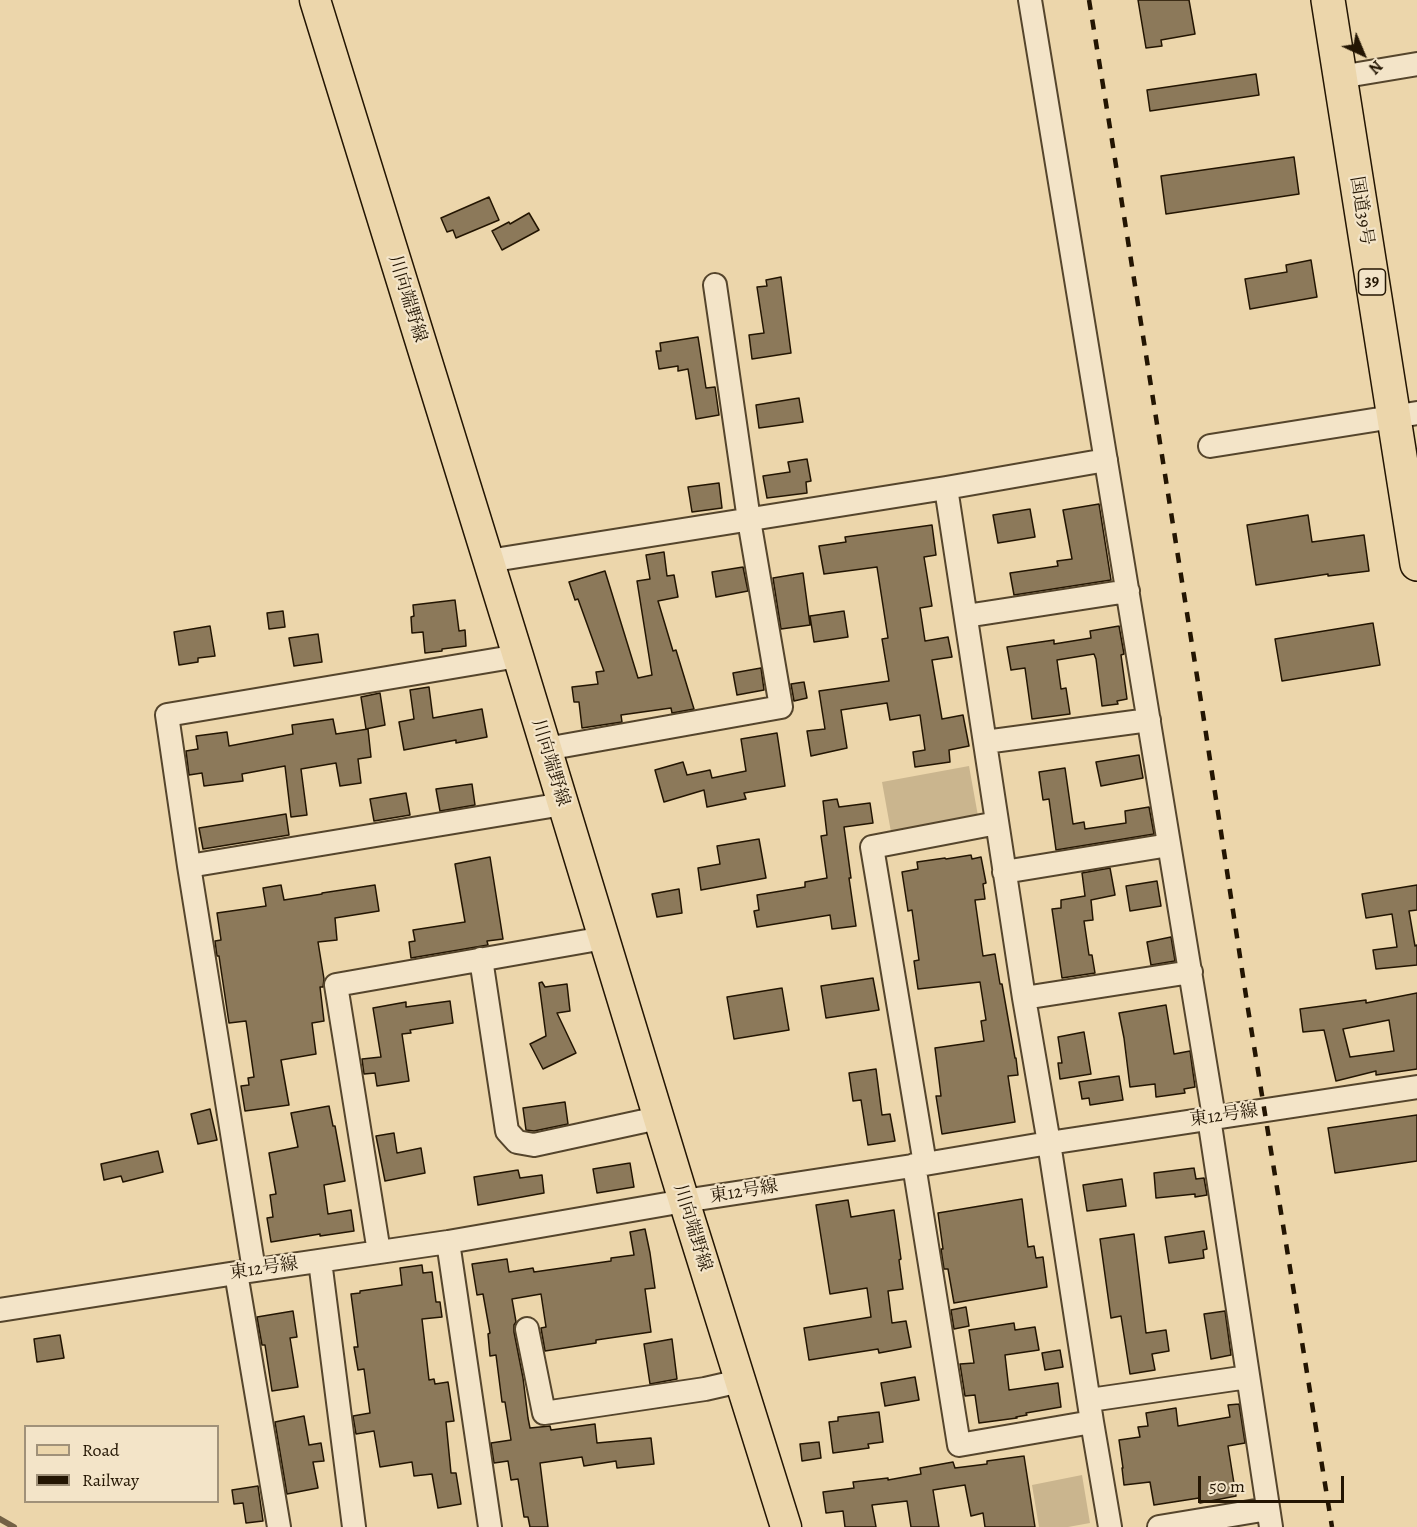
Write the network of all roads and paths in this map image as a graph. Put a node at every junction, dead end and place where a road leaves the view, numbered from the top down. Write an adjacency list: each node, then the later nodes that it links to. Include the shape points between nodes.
1 (315, 0): 12 (main road, 川向端野線)
2 (1030, 0): 9 (street)
3 (1328, 0): 5 (highway, 国道39号 / 39)
4 (1417, 64): 5 (street)
5 (1340, 77): 7 (highway, 国道39号 / 39)
6 (715, 285): 11 (street)
7 (1405, 414): 8 (street); 13 (highway, 国道39号 / 39)
8 (1210, 446)
9 (1106, 460): 10 (street); 14 (street)
10 (946, 488): 11 (street); 15 (street)
11 (749, 520): 12 (street); 19 (street, via 781,706)
12 (488, 561): 16 (main road, 川向端野線)
13 (1417, 564)
14 (1128, 591): 15 (street); 17 (street)
15 (966, 616): 18 (street)
16 (518, 656): 19 (main road, 川向端野線); 23 (street, via 167,715)
17 (1149, 720): 18 (street); 22 (street)
18 (985, 742): 21 (street)
19 (546, 749): 20 (main road, 川向端野線)
20 (563, 804): 23 (street); 25 (main road, 川向端野線)
21 (997, 823): 24 (street); 33 (street, via 872,847)
22 (1169, 845): 24 (street); 27 (street)
23 (189, 866): 38 (street)
24 (1004, 872): 28 (street)
25 (604, 938): 26 (street); 31 (main road, 川向端野線)
26 (482, 959): 31 (street, via 507,1131 518,1142 534,1145); 36 (street, via 336,985)
27 (1191, 972): 28 (street); 30 (street)
28 (1024, 998): 32 (street)
29 (1417, 1087): 30 (street, 東12号線)
30 (1211, 1117): 32 (street, 東12号線); 41 (street)
31 (658, 1118): 34 (main road, 川向端野線)
32 (1049, 1143): 33 (street, 東12号線); 43 (street)
33 (920, 1164): 34 (street, 東12号線); 43 (street, via 958,1445)
34 (684, 1201): 35 (street, 東12号線); 42 (main road, 川向端野線)
35 (448, 1242): 36 (street, 東12号線); 47 (street)
36 (379, 1252): 37 (street, 東12号線)
37 (320, 1261): 38 (street, 東12号線); 46 (street)
38 (245, 1271): 39 (street, 東12号線); 45 (street)
39 (0, 1310)
40 (527, 1329): 42 (street, via 544,1413)
41 (1248, 1377): 43 (street); 44 (street)
42 (740, 1381): 48 (main road, 川向端野線)
43 (1091, 1411): 49 (street)
44 (1270, 1518): 50 (street)
45 (279, 1527)
46 (354, 1527)
47 (490, 1527)
48 (786, 1527)
49 (1110, 1527)
50 (1159, 1527)

